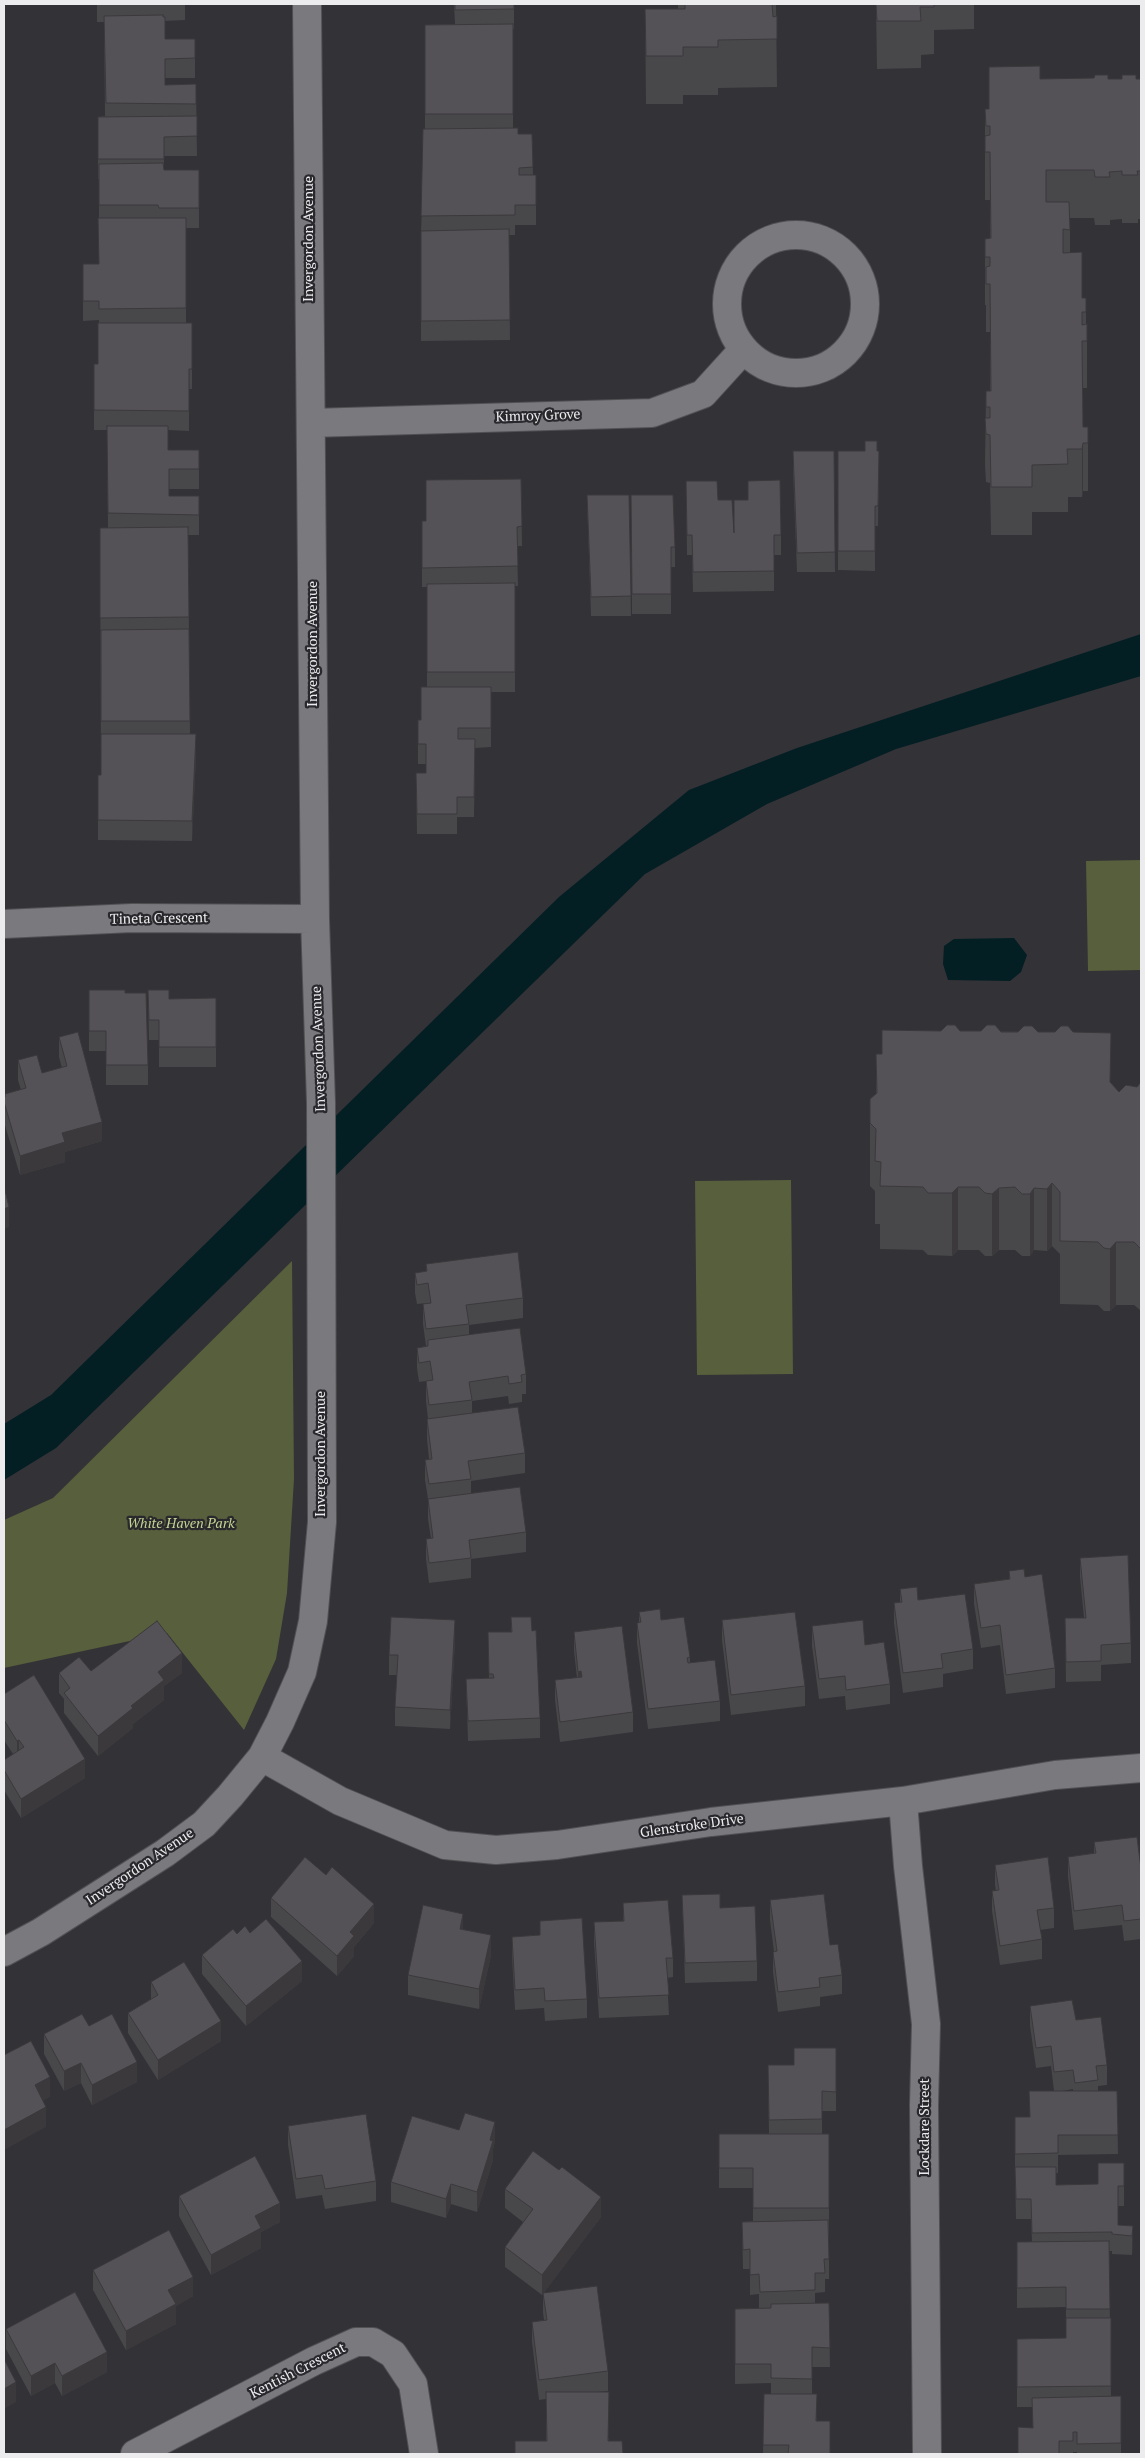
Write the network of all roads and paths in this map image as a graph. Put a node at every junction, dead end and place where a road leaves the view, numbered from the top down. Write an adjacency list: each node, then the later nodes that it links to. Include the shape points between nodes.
1 (307, 4): 3 (street, Invergordon Avenue)
2 (743, 350): 2 (street, via 762,365 785,373 809,373 832,364 850,348 862,327 866,303 861,279 850,260 833,245 813,236 791,234 769,239 750,250 736,267 727,295 726,310 731,331); 3 (street, Kimroy Grove, via 703,394 652,413)
3 (311, 423): 4 (street, Invergordon Avenue)
4 (315, 919): 5 (street, Tineta Crescent, via 132,918); 6 (street, Invergordon Avenue, via 321,1103 322,1522 313,1621 302,1672)
5 (4, 924)
6 (262, 1756): 8 (street, Glenstroke Drive, via 340,1801 445,1845 496,1850); 9 (street, Invergordon Avenue, via 204,1824 165,1853)
7 (1141, 1768): 8 (street, Glenstroke Drive, via 1055,1775)
8 (903, 1801): 12 (street, Lockdare Street, via 926,2024)
9 (4, 1952)
10 (135, 2454): 11 (street, Kentish Crescent, via 356,2342 373,2342 393,2354 413,2384)
11 (424, 2454)
12 (927, 2454)

